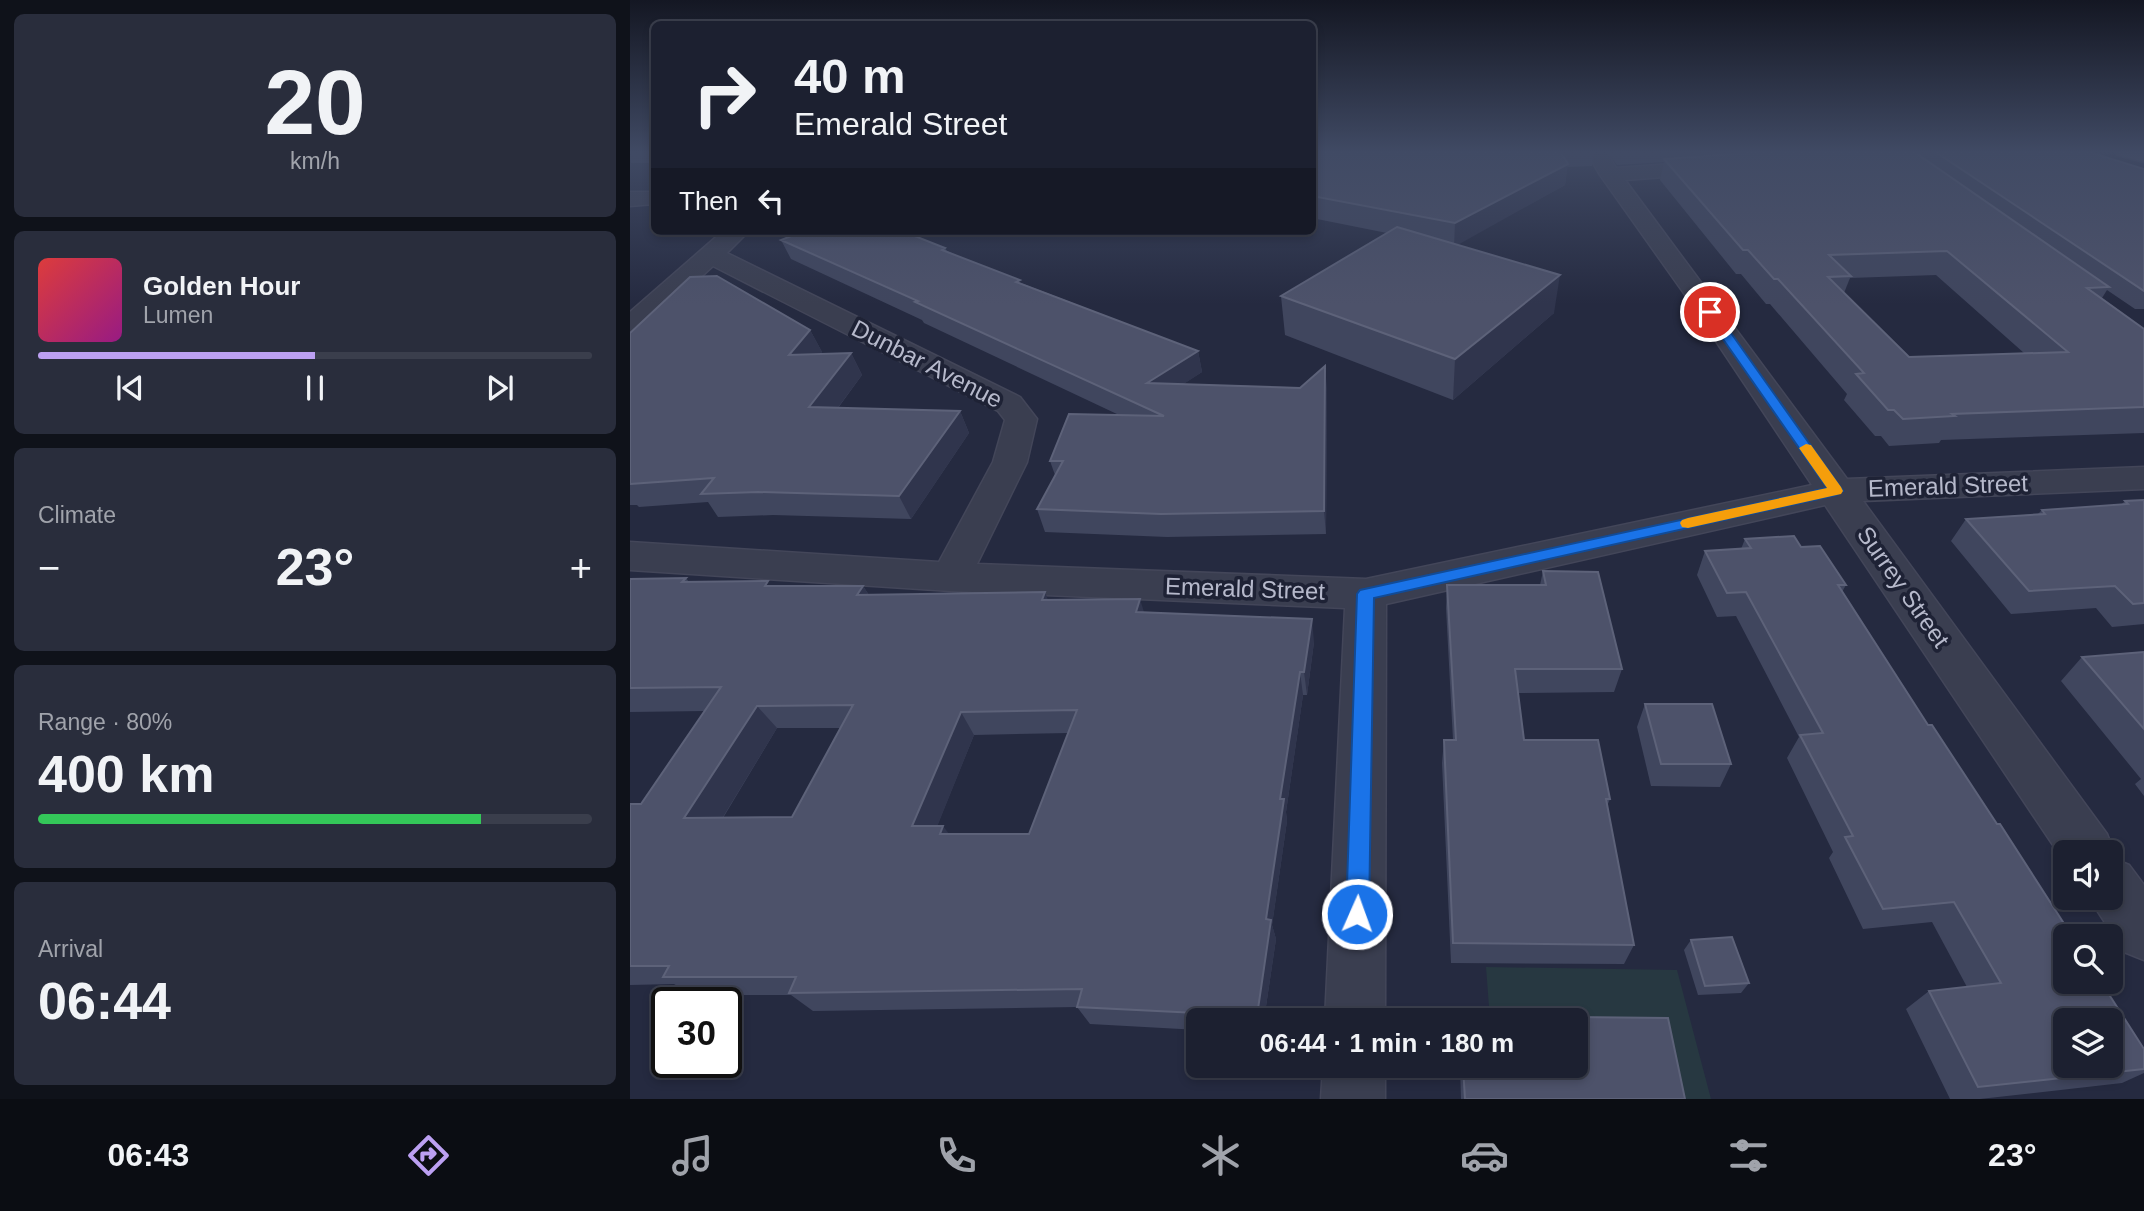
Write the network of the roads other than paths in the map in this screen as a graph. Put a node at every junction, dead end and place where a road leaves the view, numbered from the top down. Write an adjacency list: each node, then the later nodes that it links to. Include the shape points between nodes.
1 (1632, 202): 6 (street, Surrey Street)
2 (733, 235): 3 (street)
3 (711, 255): 4 (street); 8 (street, Dunbar Avenue, via 1009,404 1021,419 1010,462)
4 (630, 327)
5 (2144, 478): 6 (street, Emerald Street)
6 (1836, 491): 9 (street, Emerald Street); 10 (street, Surrey Street)
7 (630, 556): 8 (street, Emerald Street)
8 (951, 577): 9 (street, Emerald Street)
9 (1366, 594): 13 (street)
10 (2080, 840)
11 (2123, 902): 12 (street)
12 (2144, 932)
13 (1355, 1008)
14 (1354, 1078): 15 (street)
15 (1353, 1099)

